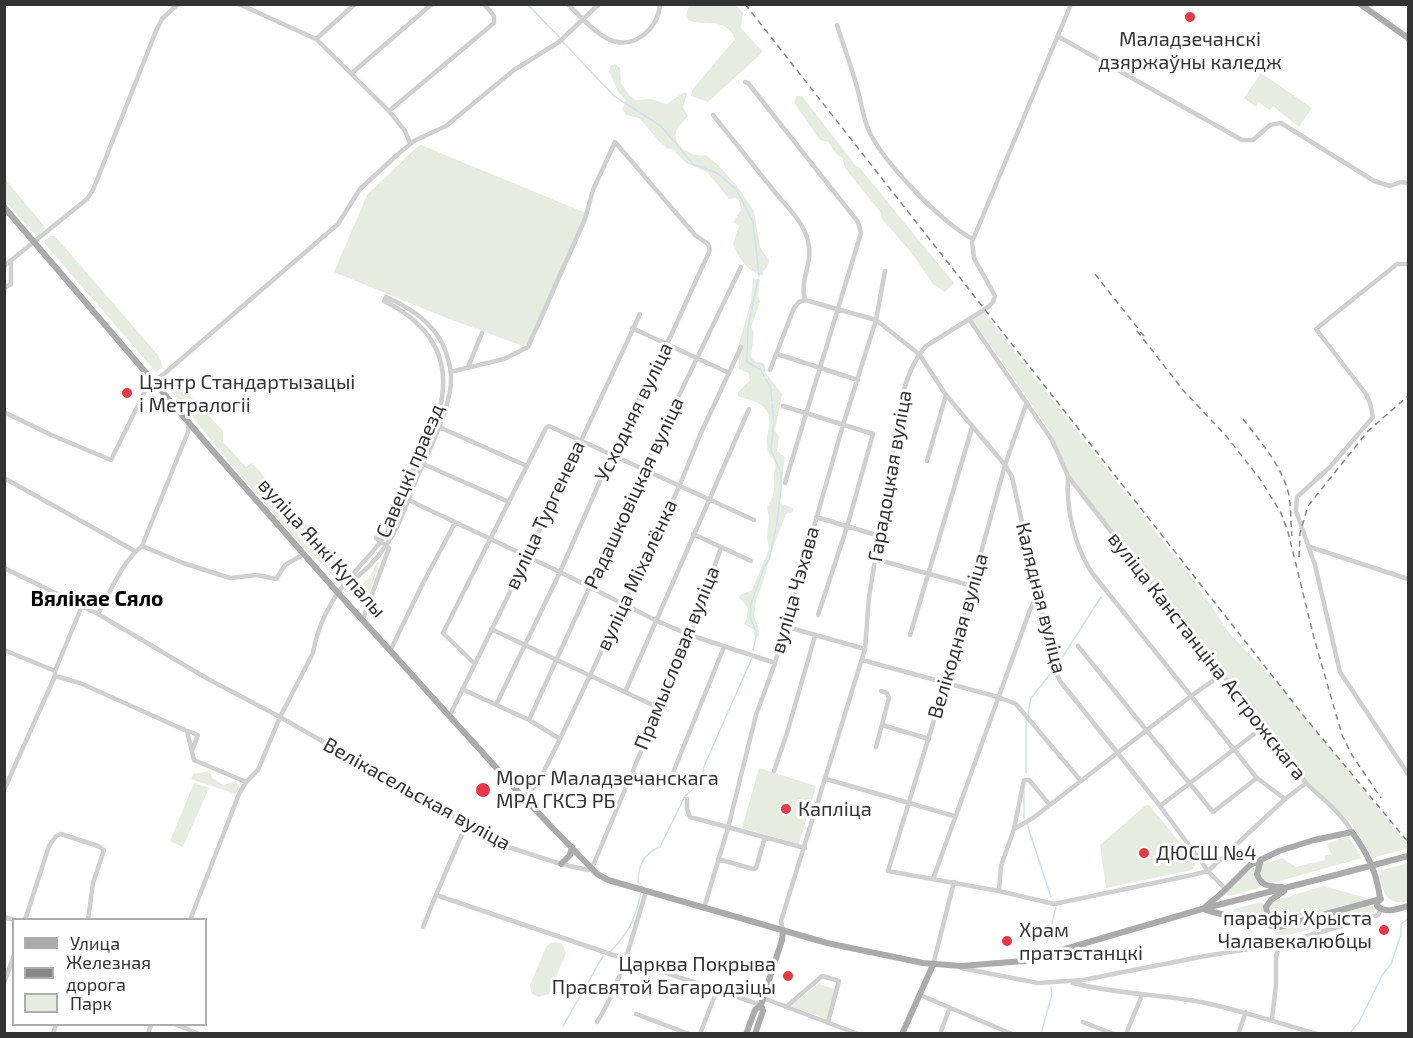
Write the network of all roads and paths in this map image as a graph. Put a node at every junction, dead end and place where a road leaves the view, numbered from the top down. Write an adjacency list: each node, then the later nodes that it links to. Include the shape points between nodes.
1 (178, 4): 24 (street, via 156,31 93,190)
2 (239, 4): 15 (street)
3 (355, 4): 15 (street)
4 (432, 4): 16 (street)
5 (484, 4): 18 (street, via 494,16 494,23)
6 (568, 4): 11 (street)
7 (598, 4): 11 (street)
8 (660, 4): 11 (street, via 651,29 632,42 608,40)
9 (1071, 4): 13 (street)
10 (1360, 4): 14 (main road)
11 (583, 19): 20 (street, via 559,42 514,70 446,126)
12 (837, 25): 23 (street, via 867,129 921,199)
13 (1059, 38): 21 (street, via 1242,140 1253,140 1270,125 1281,123 1374,181 1390,186); 23 (street)
14 (1408, 38)
15 (316, 39): 16 (street)
16 (352, 73): 18 (street)
17 (745, 82): 32 (street, via 858,222 861,233)
18 (389, 111): 20 (street)
19 (712, 115): 31 (street, via 807,237 811,251 803,284)
20 (410, 143): 49 (street, via 360,189 338,224 306,254)
21 (1408, 183)
22 (4, 207): 24 (main road, вуліца Янкі Купалы)
23 (973, 239): 34 (street, Гарадоцкая вуліца, via 974,258 995,296 992,305)
24 (35, 242): 25 (street); 49 (main road, вуліца Янкі Купалы)
25 (11, 261): 27 (street); 30 (street, via 11,284)
26 (1408, 264): 86 (street, via 1397,264 1316,328 1366,394 1372,417 1331,466 1297,497 1296,511)
27 (4, 266)
28 (741, 267): 42 (street, Радашковіцкая вуліца)
29 (885, 271): 35 (street, вуліца Чэхава)
30 (4, 288)
31 (805, 300): 32 (street); 40 (street, via 794,308)
32 (836, 310): 35 (street); 44 (street)
33 (640, 314): 36 (street, вуліца Тургенева)
34 (969, 319): 41 (street, Гарадоцкая вуліца, via 932,341); 51 (street, вуліца Канстанціна Астрожскага)
35 (876, 320): 41 (street, Калядная вуліца); 48 (street, вуліца Чэхава)
36 (632, 328): 38 (street); 60 (street, вуліца Тургенева)
37 (482, 333): 43 (street)
38 (667, 344): 42 (street); 43 (street, Усходняя вуліца, via 710,250 615,142 528,347 504,359); 61 (street, Усходняя вуліца)
39 (741, 346): 47 (street, вуліца Міхалёнка)
40 (777, 354): 44 (street); 45 (street)
41 (919, 354): 50 (street, Калядная вуліца); 81 (street, Гарадоцкая вуліца, via 902,397)
42 (699, 358): 47 (street); 67 (street, Радашковіцкая вуліца)
43 (468, 367): 46 (street)
44 (819, 368): 48 (street); 55 (street)
45 (770, 370)
46 (450, 372): 58 (street, Савецкі праезд, via 451,388); 63 (street, Савецкі праезд, via 443,345 424,318 386,297 384,301 425,330 444,373 441,403)
47 (729, 373): 71 (street, вуліца Міхалёнка)
48 (858, 380): 57 (street, вуліца Чэхава)
49 (155, 382): 54 (street, via 144,392 111,460); 56 (main road, вуліца Янкі Купалы)
50 (946, 395): 59 (street, Калядная вуліца); 62 (street)
51 (1026, 402): 65 (street, Велікодная вуліца); 68 (street, вуліца Канстанціна Астрожскага, via 1052,440)
52 (783, 406): 55 (street)
53 (749, 409): 74 (street)
54 (4, 412)
55 (805, 414): 57 (street); 70 (street)
56 (189, 422): 85 (street); 89 (main road, вуліца Янкі Купалы)
57 (843, 425): 76 (street, вуліца Чэхава); 79 (street, via 873,434)
58 (439, 427): 64 (street, Савецкі праезд); 66 (street)
59 (972, 428): 65 (street, Калядная вуліца); 95 (street)
60 (580, 441): 61 (street); 66 (street, via 549,426); 90 (street, вуліца Тургенева)
61 (612, 456): 67 (street); 94 (street, Усходняя вуліца)
62 (927, 460)
63 (417, 461): 64 (street); 72 (street, Савецкі праезд)
64 (423, 464): 73 (street, Савецкі праезд); 75 (street)
65 (1005, 465): 97 (street, Велікодная вуліца); 100 (street, Калядная вуліца, via 1012,477)
66 (527, 466): 75 (street)
67 (643, 470): 71 (street); 98 (street, Радашковіцкая вуліца)
68 (1068, 476): 123 (street, вуліца Канстанціна Астрожскага); 129 (street, вуліца Канстанціна Астрожскага, via 1071,516 1084,561)
69 (4, 478): 88 (street)
70 (785, 483)
71 (679, 487): 74 (street); 101 (street, вуліца Міхалёнка)
72 (400, 496): 73 (street); 84 (street, Савецкі праезд)
73 (408, 499): 78 (street); 84 (street, Савецкі праезд)
74 (710, 501): 77 (street); 80 (street)
75 (510, 502): 83 (street)
76 (816, 517): 79 (street); 107 (street, вуліца Чэхава)
77 (754, 520)
78 (455, 523): 83 (street); 115 (street)
79 (847, 527): 81 (street); 104 (street)
80 (693, 534): 87 (street); 106 (street)
81 (880, 536): 91 (street, Гарадоцкая вуліца)
82 (376, 538): 84 (street)
83 (491, 540): 90 (street); 120 (street, via 443,633)
84 (385, 545): 99 (street, Савецкі праезд, via 358,577); 105 (street, Савецкі праезд)
85 (142, 546): 88 (street); 89 (street, via 231,578 257,575 276,579 285,565)
86 (1310, 547): 96 (street); 147 (street, via 1340,672)
87 (722, 548): 92 (street); 109 (street, Прамысловая вуліца)
88 (135, 551): 103 (street)
89 (304, 554): 99 (main road, вуліца Янкі Купалы)
90 (527, 557): 94 (street); 108 (street, вуліца Тургенева)
91 (875, 559): 95 (street); 116 (street, Гарадоцкая вуліца)
92 (751, 561)
93 (4, 568): 102 (street, Велікасельская вуліца)
94 (560, 572): 98 (street); 112 (street, Усходняя вуліца)
95 (929, 573): 97 (street); 110 (street)
96 (1408, 579)
97 (973, 586): 125 (street, Велікодная вуліца)
98 (590, 588): 101 (street); 118 (street, Радашковіцкая вуліца)
99 (338, 593): 105 (main road, вуліца Янкі Купалы); 134 (street, Савецкі праезд)
100 (1037, 595): 130 (street); 145 (street, Калядная вуліца, via 1060,681)
101 (624, 604): 106 (street); 124 (street, вуліца Міхалёнка)
102 (82, 606): 103 (street, Велікасельская вуліца); 122 (street)
103 (98, 614): 134 (street, Велікасельская вуліца)
104 (818, 615)
105 (363, 618): 115 (main road, вуліца Янкі Купалы)
106 (657, 621): 109 (street); 128 (street)
107 (784, 626): 111 (street); 121 (street, вуліца Чэхава)
108 (491, 629): 112 (street); 120 (street, вуліца Тургенева)
109 (690, 635): 114 (street); 132 (street, Прамысловая вуліца)
110 (910, 635)
111 (816, 636): 116 (street); 146 (street)
112 (525, 645): 118 (street); 131 (street, Усходняя вуліца)
113 (1078, 646): 138 (street)
114 (724, 647): 121 (street); 154 (street)
115 (391, 649): 133 (main road, вуліца Янкі Купалы)
116 (865, 649): 119 (street, Гарадоцкая вуліца)
117 (4, 650): 122 (street)
118 (557, 660): 124 (street); 135 (street, Радашковіцкая вуліца)
119 (862, 660): 125 (street); 149 (street, Гарадоцкая вуліца)
120 (474, 663): 126 (street, вуліца Тургенева)
121 (775, 663): 164 (street, вуліца Чэхава, via 756,715)
122 (55, 674): 139 (street); 155 (street)
123 (1221, 675): 129 (street); 137 (street, вуліца Канстанціна Астрожскага)
124 (589, 676): 128 (street); 140 (street, вуліца Міхалёнка)
125 (945, 684): 130 (street); 141 (street, Велікодная вуліца)
126 (462, 689): 131 (street); 133 (street, вуліца Тургенева)
127 (881, 691): 136 (street, via 890,698)
128 (625, 692): 132 (street)
129 (1191, 696): 138 (street); 143 (street, вуліца Канстанціна Астрожскага)
130 (998, 697): 150 (street, via 1016,704); 162 (street)
131 (496, 705): 135 (street)
132 (659, 708): 174 (street, Прамысловая вуліца)
133 (450, 715): 156 (main road, вуліца Янкі Купалы)
134 (280, 717): 151 (street, via 258,770); 163 (street, Велікасельская вуліца)
135 (529, 720): 140 (street)
136 (882, 725): 141 (street); 142 (street)
137 (1262, 728): 143 (street); 153 (street, вуліца Канстанціна Астрожскага)
138 (1147, 730): 145 (street); 152 (street)
139 (187, 731): 144 (street); 144 (street, via 198,735)
140 (560, 739): 156 (street, вуліца Міхалёнка, via 537,785)
141 (929, 739): 159 (street, Велікодная вуліца)
142 (876, 747)
143 (1234, 750): 148 (street, вуліца Канстанціна Астрожскага); 152 (street)
144 (192, 751): 151 (street, via 194,760)
145 (1118, 754): 150 (street); 161 (street, Калядная вуліца)
146 (774, 771)
147 (1408, 774)
148 (1257, 778): 152 (street, via 1213,812); 158 (street, вуліца Канстанціна Астрожскага)
149 (826, 779): 159 (street); 169 (street, Гарадоцкая вуліца)
150 (1081, 781): 160 (street)
151 (246, 782): 189 (street)
152 (1190, 783): 161 (street)
153 (1306, 783): 158 (street); 166 (street, вуліца Канстанціна Астрожскага, via 1343,818)
154 (668, 785)
155 (4, 790)
156 (523, 797): 168 (main road, вуліца Янкі Купалы)
157 (687, 799): 164 (street, via 690,817)
158 (1285, 799): 175 (street)
159 (908, 804): 162 (street); 176 (street, Велікодная вуліца, via 888,871)
160 (1050, 805): 165 (street); 165 (street, via 1029,780 1024,780)
161 (1160, 806): 175 (street, Калядная вуліца)
162 (954, 816): 176 (street)
163 (466, 825): 173 (street, Велікасельская вуліца, via 505,846); 182 (street)
164 (728, 828): 167 (street); 171 (street, вуліца Чэхава)
165 (1014, 829): 180 (street, via 1001,866)
166 (1352, 832): 172 (main road, via 1288,848); 183 (main road, via 1376,875)
167 (765, 837): 169 (street); 171 (street, via 756,868)
168 (572, 847): 173 (main road); 174 (main road, вуліца Янкі Купалы)
169 (805, 848): 192 (street, Гарадоцкая вуліца, via 781,921)
170 (1408, 855): 178 (main road, bridge)
171 (718, 859): 185 (street, вуліца Чэхава)
172 (1261, 860): 178 (main road, via 1257,874 1263,885); 179 (main road, via 1244,870)
173 (561, 864): 174 (street, Велікасельская вуліца, via 583,870)
174 (592, 868): 181 (main road, вуліца Янкі Купалы, via 608,880)
175 (1208, 871): 179 (street, Калядная вуліца); 180 (street, via 1054,904)
176 (933, 879): 177 (street)
177 (954, 882): 180 (street); 197 (street)
178 (1291, 887): 186 (main road); 191 (main road, via 1266,907 1268,918)
179 (1226, 890): 186 (main road)
180 (999, 891)
181 (646, 892): 185 (main road); 195 (street)
182 (436, 895): 190 (street); 195 (street)
183 (1382, 904): 184 (main road); 191 (main road); 193 (street, via 1378,915)
184 (1408, 906)
185 (704, 908): 192 (main road)
186 (1202, 909): 191 (main road); 196 (main road, via 1024,961)
187 (26, 918): 188 (street, via 49,846 61,834 104,850 93,883)
188 (88, 918)
189 (191, 918)
190 (423, 927)
191 (1280, 927)
192 (783, 931): 197 (main road); 205 (main road)
193 (1280, 944): 201 (street); 210 (street)
194 (12, 960): 200 (street)
195 (625, 960): 202 (street); 211 (street)
196 (999, 964): 198 (main road); 199 (street)
197 (933, 965): 198 (main road); 203 (main road)
198 (952, 966): 199 (street)
199 (998, 977): 201 (street, via 1038,983)
200 (4, 982)
201 (1083, 983): 204 (street)
202 (717, 990): 205 (street); 218 (street)
203 (920, 995): 207 (street); 222 (main road)
204 (1142, 995): 208 (street); 226 (street)
205 (762, 1002): 206 (street); 219 (main road); 220 (main road)
206 (786, 1007): 212 (street); 212 (street, via 822,976 839,981)
207 (950, 1007): 223 (street); 224 (street)
208 (1246, 1012): 210 (street); 227 (street)
209 (636, 1014): 217 (street)
210 (1272, 1019): 215 (street)
211 (597, 1022)
212 (828, 1022): 221 (street)
213 (1083, 1022): 225 (street)
214 (180, 1026): 216 (street)
215 (1294, 1027): 228 (street); 229 (street)
216 (199, 1034)
217 (688, 1034)
218 (700, 1034)
219 (746, 1034)
220 (755, 1034)
221 (858, 1034)
222 (902, 1034)
223 (939, 1034)
224 (1011, 1034)
225 (1113, 1034)
226 (1126, 1034)
227 (1238, 1034)
228 (1292, 1034)
229 (1317, 1034)

